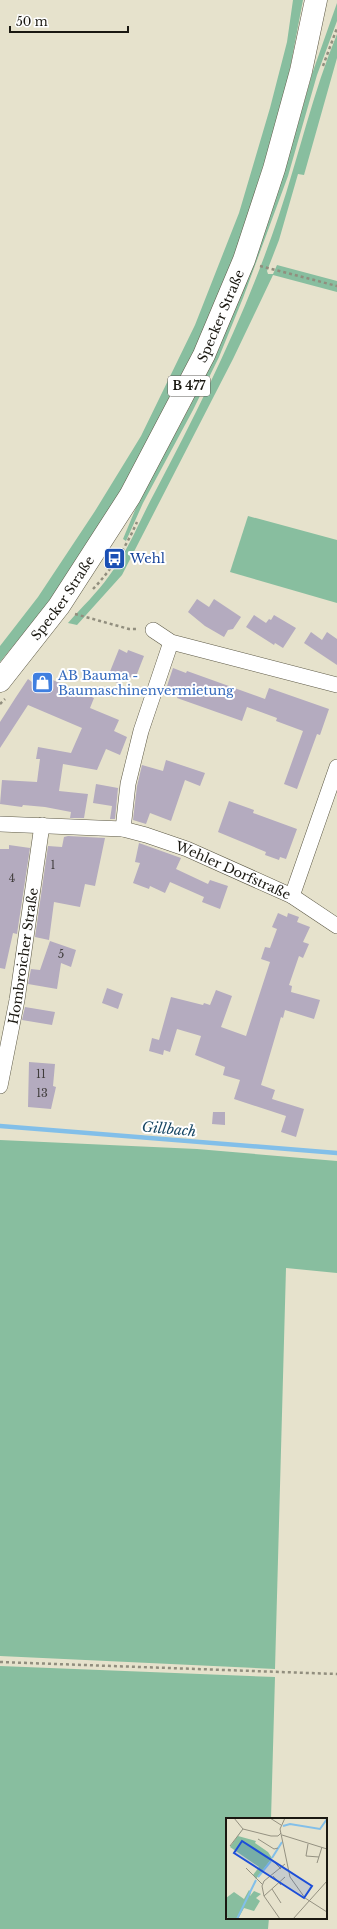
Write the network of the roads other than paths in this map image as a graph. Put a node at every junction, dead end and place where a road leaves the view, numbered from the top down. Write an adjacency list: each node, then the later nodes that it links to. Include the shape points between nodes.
1 (316, 0): 4 (main road, Specker Straße / B 477, via 279,155 259,217 204,355 130,496 59,606)
2 (153, 630): 3 (street)
3 (171, 642): 5 (street); 9 (street, via 141,731 128,784)
4 (0, 681)
5 (337, 685)
6 (337, 767): 10 (street)
7 (0, 824): 8 (street, Wehler Dorfstraße)
8 (42, 825): 9 (street, Wehler Dorfstraße); 12 (street, Hombroicher Straße, via 17,1000)
9 (123, 829): 10 (street, Wehler Dorfstraße, via 187,849)
10 (292, 896): 11 (street, Wehler Dorfstraße)
11 (337, 926)
12 (0, 1086)

